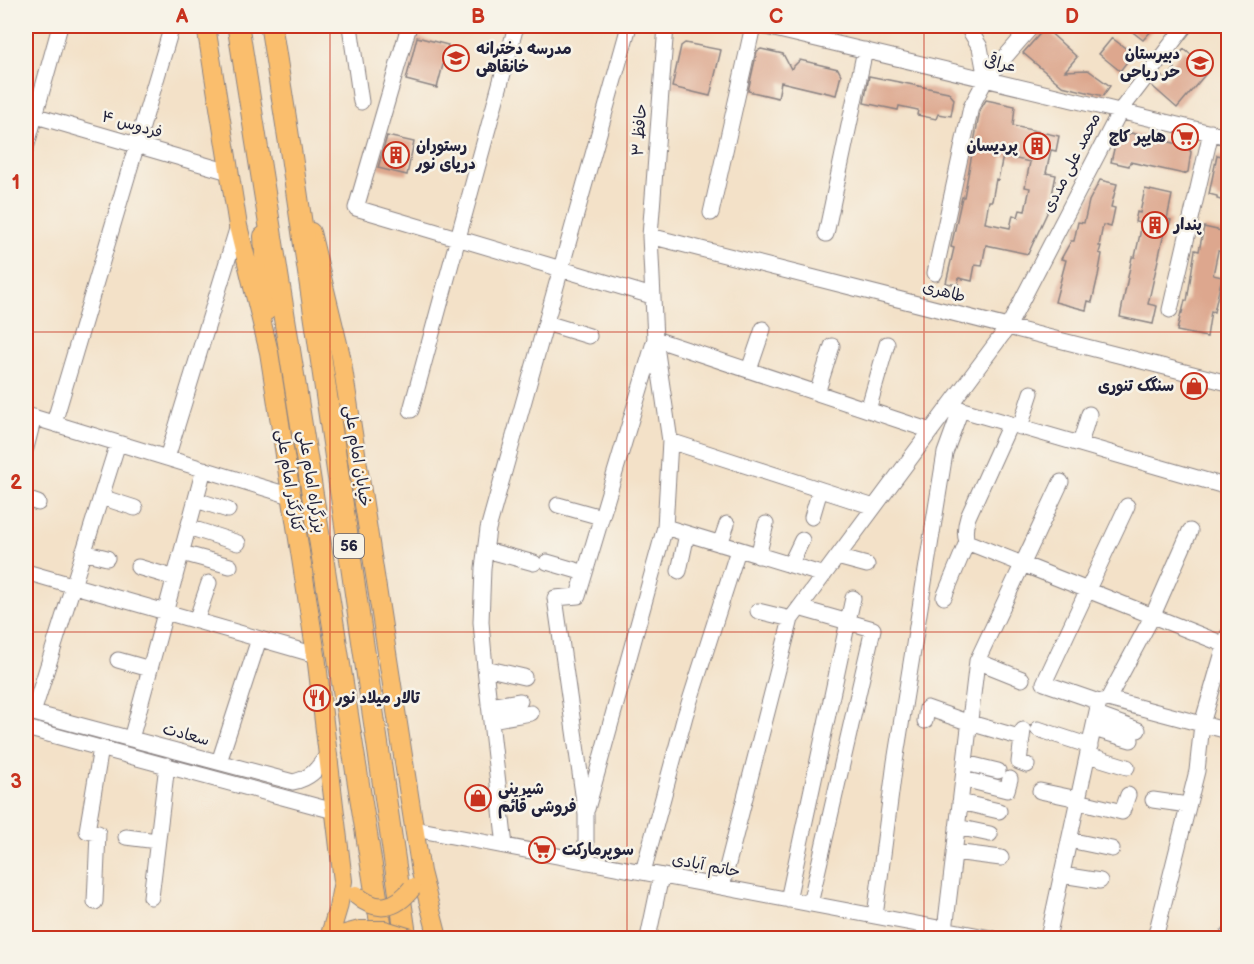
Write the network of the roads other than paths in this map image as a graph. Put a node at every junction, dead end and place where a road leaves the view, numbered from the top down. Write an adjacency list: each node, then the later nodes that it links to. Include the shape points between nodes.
1 (60, 26): 20 (street)
2 (172, 26): 23 (street)
3 (206, 26): 27 (main road, کنارگذر امام علی)
4 (238, 26): 26 (highway, بزرگراه امام علی)
5 (271, 26): 25 (highway, بزرگراه امام علی)
6 (350, 26): 18 (street)
7 (409, 26): 32 (street, via 356,208)
8 (516, 26): 32 (street)
9 (629, 26): 33 (street)
10 (666, 26): 31 (street, حافظ ۳)
11 (753, 26): 28 (street)
12 (762, 26): 16 (street, عراقی)
13 (967, 26): 17 (street, via 980,47)
14 (1032, 26): 17 (street)
15 (1185, 26): 19 (street, محمد علی مددی)
16 (865, 50): 17 (street, عراقی); 30 (street)
17 (986, 79): 19 (street, عراقی); 34 (street, via 971,107)
18 (361, 102)
19 (1120, 111): 21 (street, عراقی); 38 (street, محمد علی مددی)
20 (30, 114): 23 (street, فردوس ۴); 24 (street)
21 (1211, 132): 22 (street, عراقی); 36 (street)
22 (1228, 136)
23 (136, 144): 27 (street, فردوس ۴); 54 (street)
24 (26, 148)
25 (291, 153): 157 (main road, خیابان امام علی, via 341,356); 184 (highway, بزرگراه امام علی / 56)
26 (260, 161): 44 (main road); 183 (highway, بزرگراه امام علی / 56)
27 (229, 171): 29 (main road, کنارگذر امام علی)
28 (711, 213)
29 (238, 226): 44 (main road, کنارگذر امام علی); 61 (street)
30 (826, 234)
31 (650, 236): 35 (street, حافظ ۳); 38 (street, طاهری)
32 (459, 239): 33 (street); 50 (street)
33 (561, 269): 35 (street); 37 (street)
34 (935, 273)
35 (652, 296): 41 (street, حافظ ۳)
36 (1170, 310)
37 (546, 323): 40 (street); 86 (street)
38 (1008, 327): 46 (street, طاهری); 49 (street, محمد علی مددی)
39 (763, 329): 45 (street)
40 (589, 336)
41 (655, 339): 45 (street); 57 (street, حافظ ۳); 74 (street)
42 (887, 344): 51 (street)
43 (832, 346): 47 (street)
44 (268, 352): 66 (main road, کنارگذر امام علی)
45 (749, 370): 47 (street)
46 (1228, 383)
47 (817, 393): 51 (street)
48 (1031, 393): 55 (street)
49 (955, 408): 55 (street); 56 (street, محمد علی مددی); 178 (street, via 895,762)
50 (411, 410)
51 (868, 410): 56 (street)
52 (1089, 414): 59 (street)
53 (30, 416): 54 (street); 60 (street)
54 (54, 423): 58 (street)
55 (1015, 425): 59 (street); 83 (street, via 968,517)
56 (931, 431): 71 (street, محمد علی مددی)
57 (670, 441): 65 (street); 79 (street, حافظ ۳)
58 (118, 443): 61 (street); 67 (street)
59 (1080, 444): 64 (street)
60 (26, 448)
61 (167, 458): 62 (street)
62 (204, 469): 66 (street); 68 (street)
63 (1061, 482): 93 (street)
64 (1228, 487)
65 (820, 490): 71 (street); 75 (street)
66 (291, 496): 116 (main road, کنارگذر امام علی)
67 (101, 497): 72 (street); 88 (street)
68 (196, 500): 73 (street); 78 (street)
69 (558, 505): 74 (street)
70 (1127, 506): 105 (street)
71 (874, 507): 91 (street, محمد علی مددی)
72 (135, 508)
73 (228, 510)
74 (602, 517): 100 (street)
75 (812, 517)
76 (727, 524): 85 (street)
77 (766, 524): 90 (street)
78 (188, 527): 84 (street); 89 (street)
79 (665, 527): 81 (street); 155 (street, حافظ ۳)
80 (1190, 531): 111 (street)
81 (687, 534): 85 (street); 98 (street)
82 (802, 540): 94 (street)
83 (967, 542): 93 (street); 106 (street)
84 (238, 543)
85 (720, 544): 87 (street)
86 (486, 550): 100 (street); 119 (street, via 481,622)
87 (738, 550): 90 (street); 167 (street, via 685,716)
88 (83, 552): 92 (street); 104 (street)
89 (182, 553): 95 (street); 102 (street)
90 (758, 556): 94 (street)
91 (837, 557): 96 (street); 101 (street, محمد علی مددی)
92 (107, 558)
93 (1022, 564): 105 (street); 118 (street)
94 (790, 565): 101 (street)
95 (230, 566)
96 (867, 566)
97 (138, 567): 102 (street)
98 (679, 571)
99 (26, 572): 104 (street)
100 (585, 573): 155 (street, via 578,596 555,598)
101 (824, 575): 110 (street, محمد علی مددی)
102 (175, 578): 109 (street)
103 (209, 583): 112 (street)
104 (72, 585): 109 (street); 125 (street)
105 (1088, 590): 111 (street); 124 (street, via 1044,683)
106 (944, 597)
107 (853, 598): 113 (street)
108 (758, 611): 110 (street)
109 (165, 612): 112 (street); 120 (street)
110 (795, 614): 113 (street); 173 (street)
111 (1153, 615): 115 (street); 124 (street)
112 (196, 621): 114 (street)
113 (847, 622): 175 (street); 177 (street, via 873,629)
114 (259, 639): 116 (street); 139 (street)
115 (1228, 642): 130 (street)
116 (316, 655): 138 (main road, کنارگذر امام علی)
117 (118, 660): 120 (street)
118 (977, 662): 122 (street); 129 (street)
119 (484, 668): 121 (street); 126 (street)
120 (150, 669): 135 (street)
121 (524, 677)
122 (1022, 679)
123 (520, 701): 126 (street)
124 (1099, 711): 130 (street); 134 (street); 137 (street)
125 (29, 712): 135 (street, سعادت)
126 (490, 713): 127 (street); 162 (street)
127 (531, 713)
128 (925, 721): 129 (street, via 927,708)
129 (970, 723): 133 (street); 143 (street)
130 (1202, 724): 132 (street); 152 (street, via 1197,771)
131 (26, 728): 136 (street, سعادت)
132 (1228, 730)
133 (1028, 733): 137 (street); 141 (street, via 1019,762)
134 (1134, 735)
135 (131, 739): 139 (street, سعادت)
136 (101, 748): 140 (street, سعادت); 176 (street, via 87,831 98,833)
137 (1089, 750): 142 (street); 149 (street)
138 (328, 754): 145 (street, via 310,776); 153 (main road, کنارگذر امام علی)
139 (219, 762): 145 (street, سعادت)
140 (167, 765): 148 (street, سعادت); 161 (street)
141 (1027, 765)
142 (1127, 767)
143 (964, 771): 144 (street, via 1007,790); 151 (street)
144 (1004, 775)
145 (293, 782): 148 (street, via 295,790)
146 (1040, 791): 149 (street)
147 (1128, 795): 149 (street, via 1122,812)
148 (288, 797): 153 (street, سعادت)
149 (1078, 800): 160 (street)
150 (1153, 800): 152 (street)
151 (960, 802): 154 (street); 156 (street)
152 (1188, 805): 189 (street)
153 (334, 810): 171 (main road, کنارگذر امام علی)
154 (999, 811)
155 (586, 815): 166 (street)
156 (957, 827): 158 (street); 164 (street)
157 (414, 829): 162 (street, حاتم آبادی); 170 (main road, خیابان امام علی)
158 (990, 834)
159 (126, 837): 161 (street)
160 (1069, 840): 163 (street); 168 (street)
161 (158, 841): 174 (street)
162 (505, 846): 166 (street, حاتم آبادی)
163 (1112, 849)
164 (954, 852): 165 (street); 179 (street)
165 (1001, 858)
166 (586, 862): 167 (street, حاتم آبادی)
167 (643, 872): 169 (street, حاتم آبادی)
168 (1062, 875): 172 (street); 188 (street)
169 (662, 876): 173 (street, حاتم آبادی); 186 (street)
170 (417, 880): 171 (main road, bridge, via 405,897 383,907 363,902); 185 (main road, خیابان امام علی)
171 (343, 881): 181 (main road, کنارگذر امام علی)
172 (1100, 881)
173 (722, 887): 175 (street, حاتم آبادی)
174 (151, 897)
175 (788, 900): 177 (street, حاتم آبادی)
176 (95, 902)
177 (810, 904): 178 (street, حاتم آبادی)
178 (875, 916): 179 (street, حاتم آبادی)
179 (945, 930): 187 (street, حاتم آبادی)
180 (412, 938): 182 (main road, bridge, via 385,930 360,930)
181 (329, 939)
182 (336, 939)
183 (383, 939)
184 (406, 939)
185 (438, 939)
186 (648, 939)
187 (991, 939)
188 (1048, 939)
189 (1155, 939)

